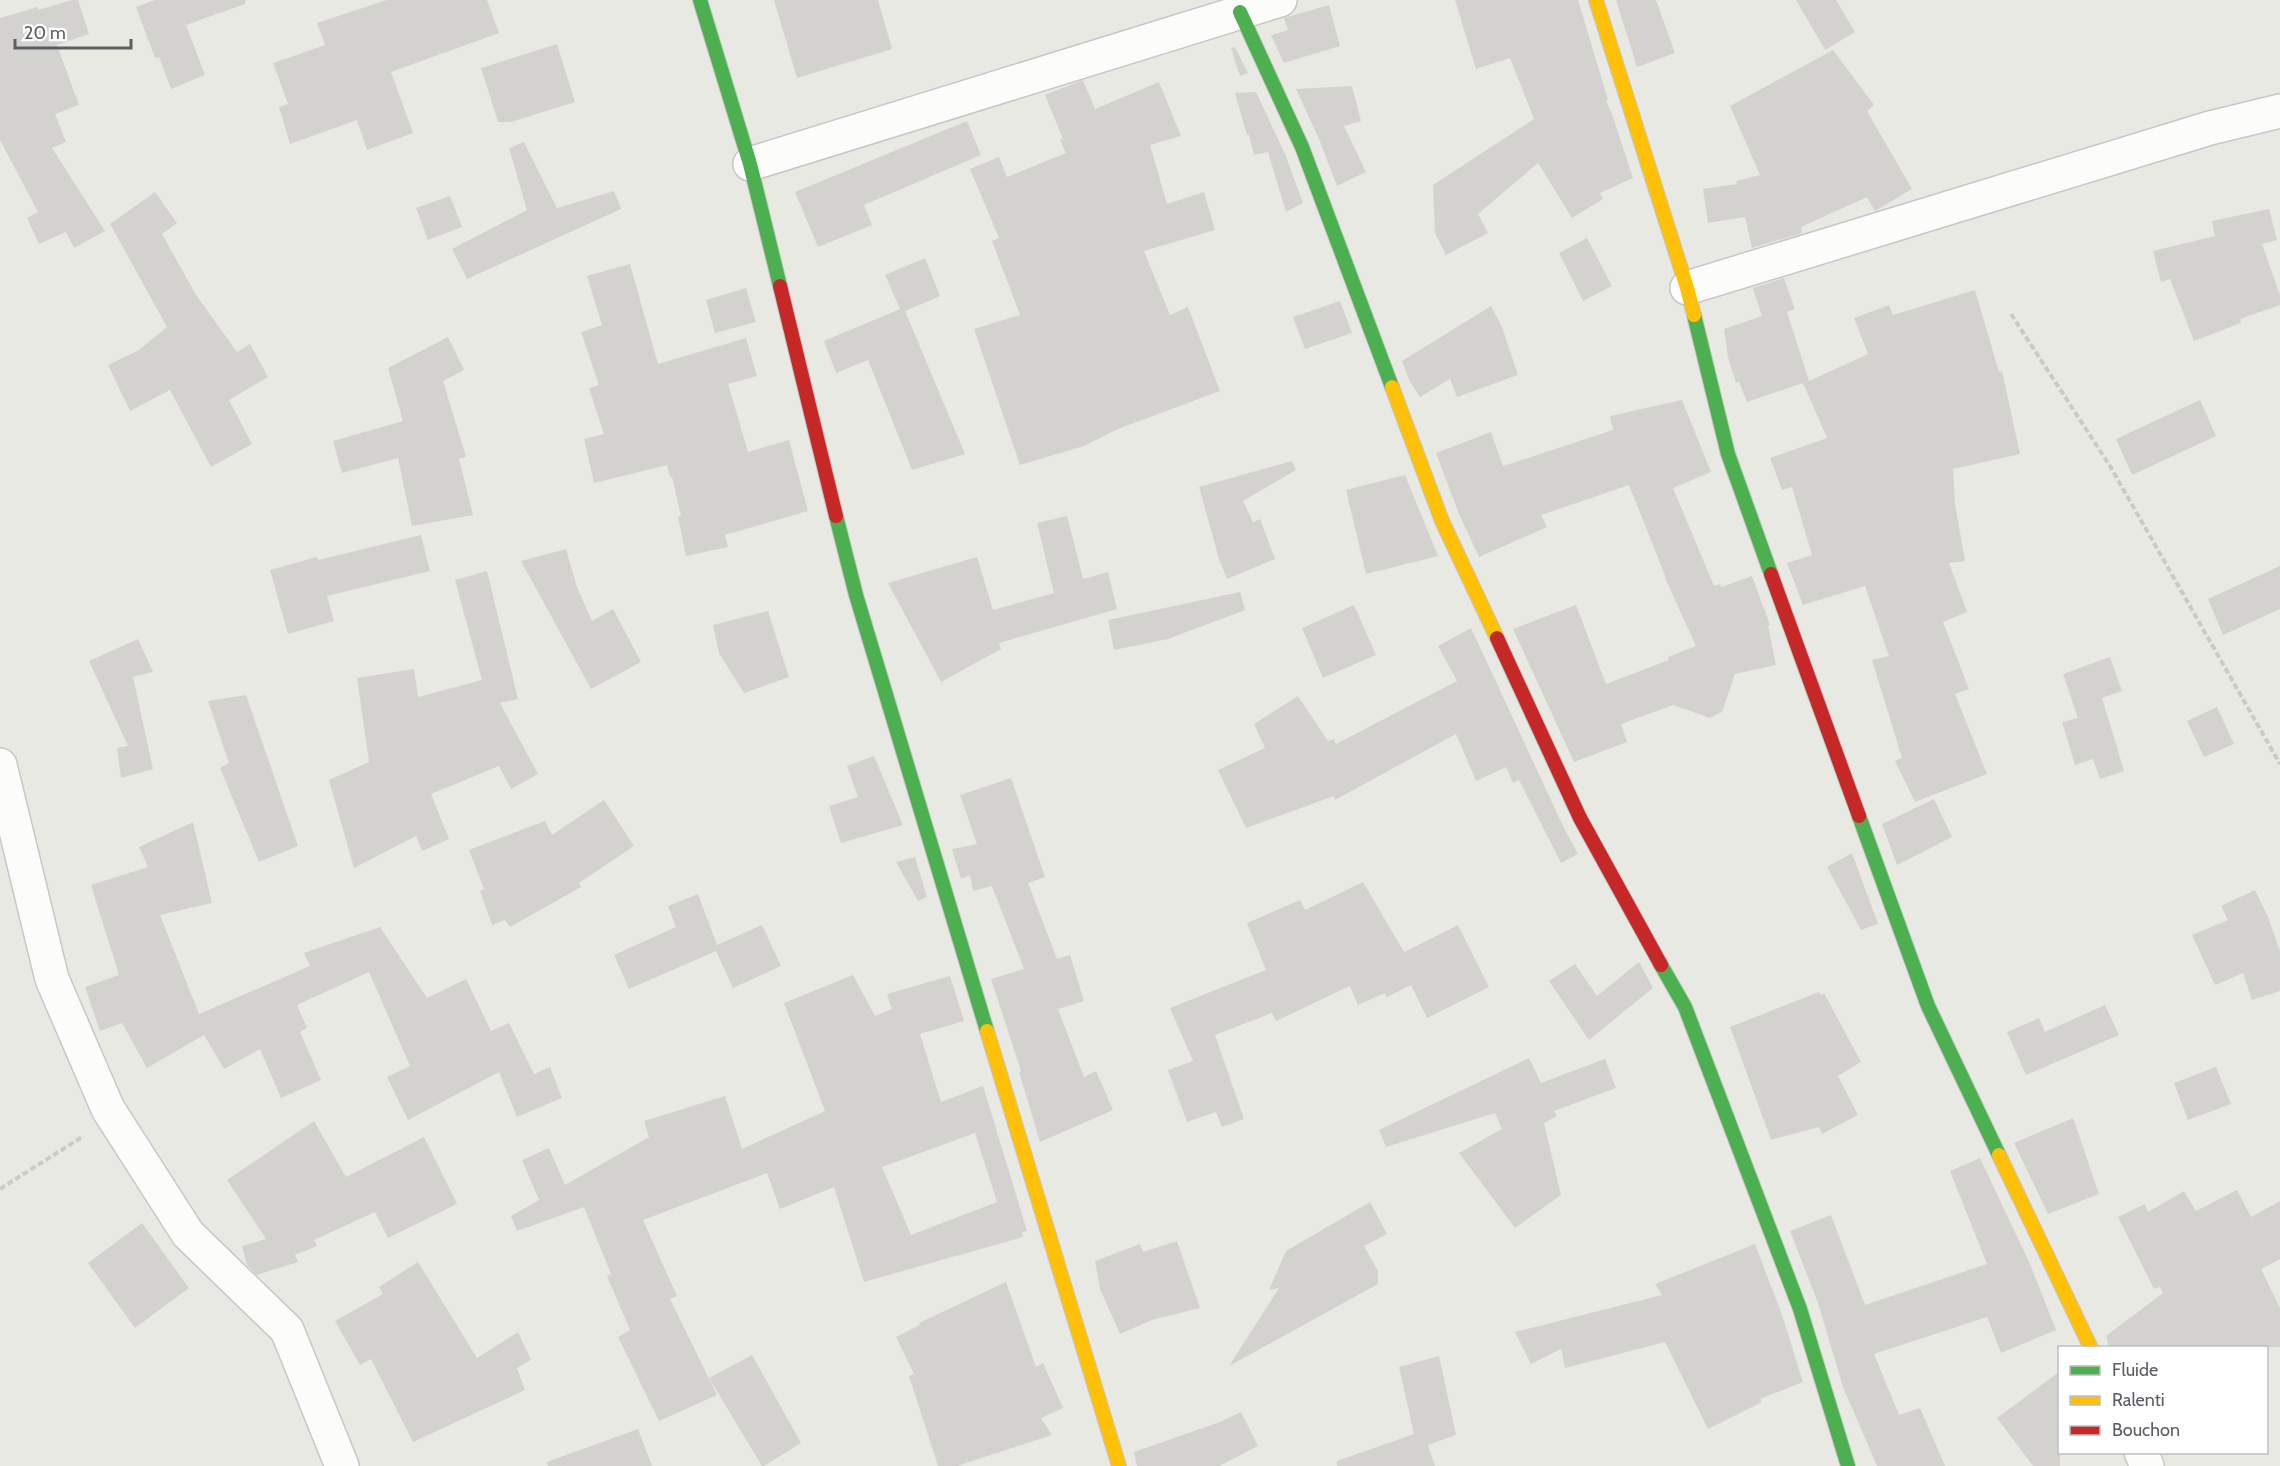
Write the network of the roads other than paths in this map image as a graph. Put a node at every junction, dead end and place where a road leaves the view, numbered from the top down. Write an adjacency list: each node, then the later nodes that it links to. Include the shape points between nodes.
1 (700, 0): 6 (street)
2 (1280, 0): 4 (street)
3 (1596, 0): 7 (street)
4 (1240, 12): 6 (street); 12 (street, via 1302,147 1442,521 1580,818 1685,1007 1800,1309)
5 (2280, 111): 7 (street)
6 (750, 164): 11 (street, via 856,595)
7 (1686, 288): 9 (street, via 1728,454 1928,1006)
8 (1, 770): 10 (street, via 52,979 112,1117 188,1234 287,1330)
9 (2091, 1346)
10 (342, 1466)
11 (1119, 1466)
12 (1848, 1466)

